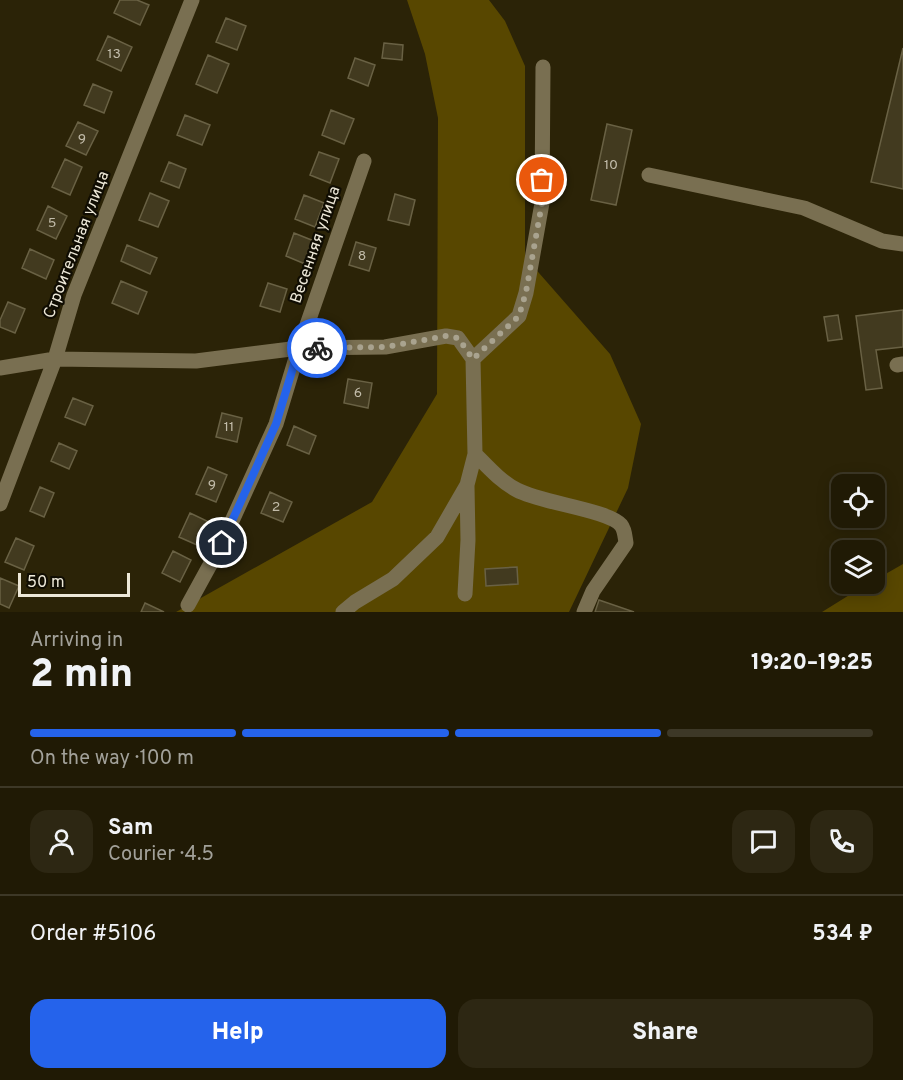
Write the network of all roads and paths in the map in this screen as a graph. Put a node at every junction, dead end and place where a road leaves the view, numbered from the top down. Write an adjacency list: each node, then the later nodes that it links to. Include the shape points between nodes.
1 (192, 0): 7 (street, Строительная улица, via 74,295)
2 (543, 67): 8 (street, via 542,203 526,292 519,316)
3 (364, 161): 6 (street, Весенняя улица)
4 (649, 175): 5 (street, via 804,208 882,240)
5 (903, 244)
6 (299, 348): 7 (street, via 196,361); 8 (street, via 385,347 446,336 458,338); 14 (street, Весенняя улица, via 276,424 222,543)
7 (55, 359): 9 (street); 12 (street, Строительная улица)
8 (473, 359): 10 (street)
9 (0, 368)
10 (475, 454): 11 (street); 16 (street, via 494,474 518,490 547,502 613,518 623,527 626,543 592,591)
11 (467, 485): 13 (street); 15 (street, via 437,537 393,579)
12 (0, 504)
13 (465, 594)
14 (188, 605)
15 (343, 612)
16 (584, 612)

